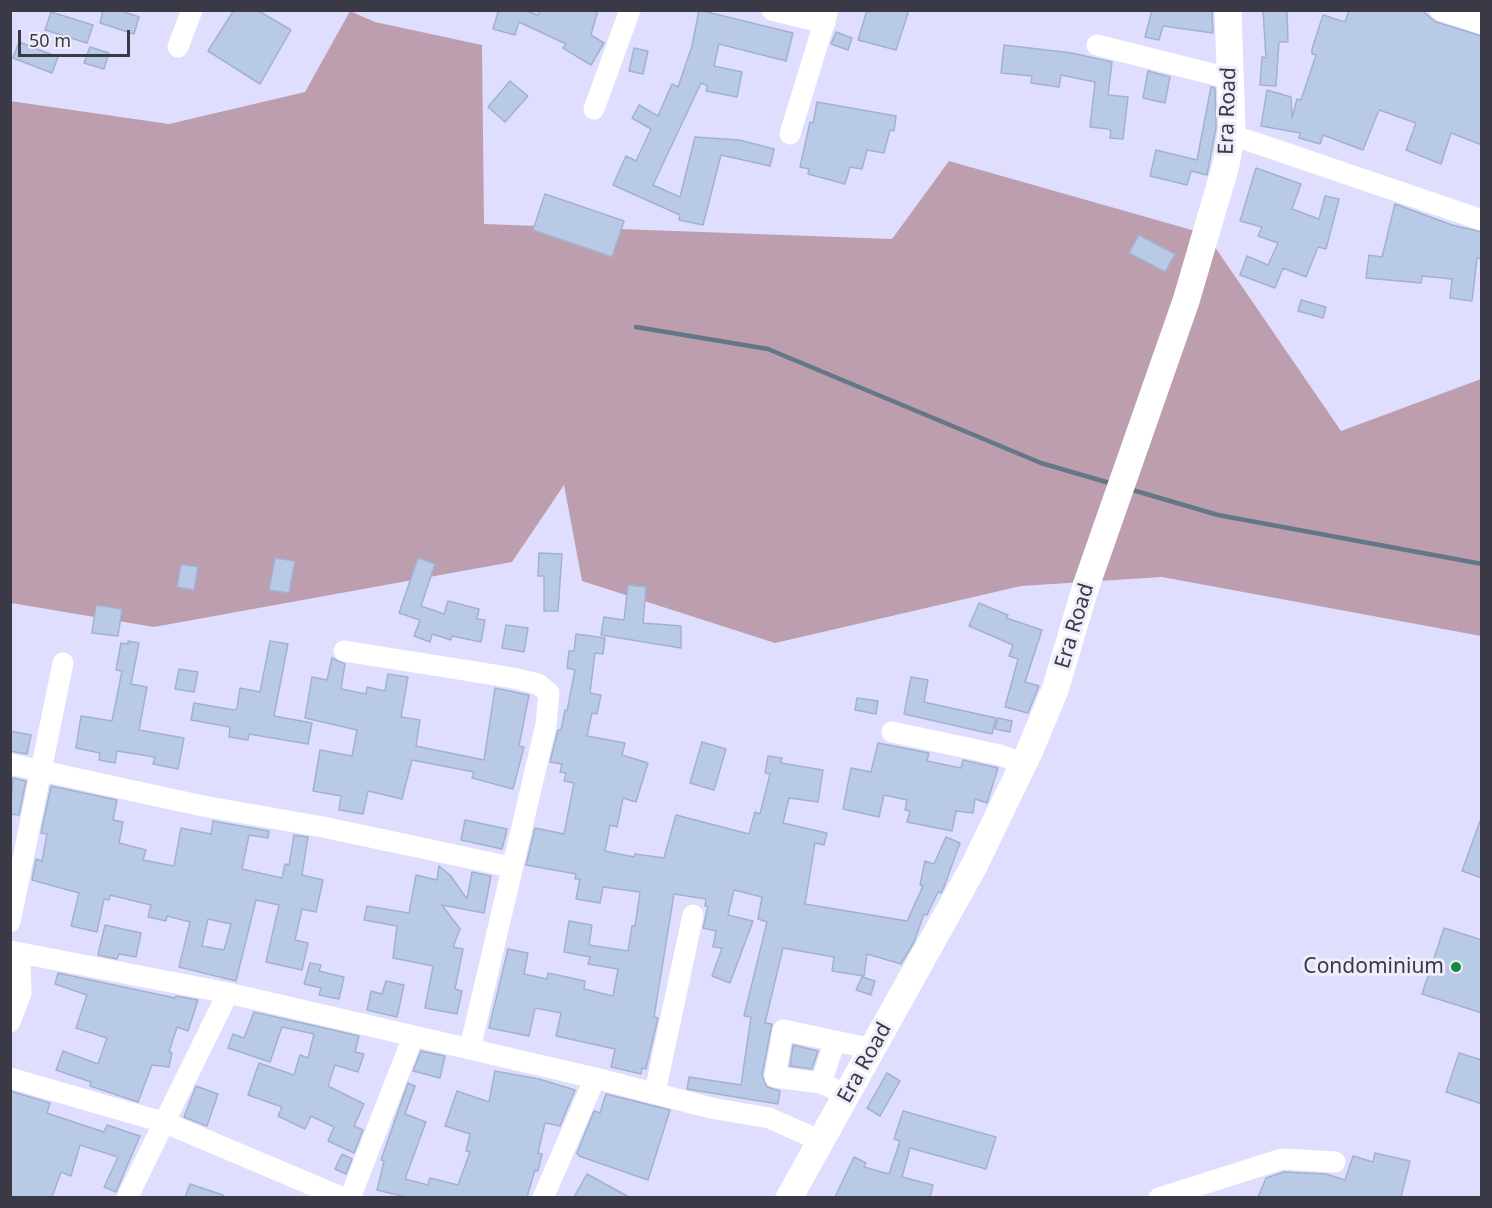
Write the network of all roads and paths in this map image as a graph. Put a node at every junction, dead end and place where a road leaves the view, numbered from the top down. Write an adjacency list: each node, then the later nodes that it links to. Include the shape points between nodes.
1 (192, 10): 10 (street)
2 (630, 10): 12 (street)
3 (772, 10): 7 (street)
4 (1228, 10): 11 (main road, Era Road)
5 (1243, 10): 14 (main road, via 1249,72)
6 (1440, 10): 8 (street)
7 (826, 16): 13 (street)
8 (1482, 24)
9 (1097, 45): 11 (street)
10 (178, 47)
11 (1232, 80): 16 (main road, Era Road, via 1232,129)
12 (594, 109)
13 (790, 134)
14 (1247, 140): 15 (street); 16 (main road, via 1242,165)
15 (1482, 220)
16 (1199, 278): 17 (main road, Era Road, via 1173,338)
17 (1121, 509): 22 (main road, Era Road); 47 (main road, via 1083,656 1043,762 1015,821)
18 (344, 651): 24 (street, via 514,678 538,684 549,693 546,725)
19 (63, 663): 23 (street)
20 (892, 732): 22 (street)
21 (10, 764): 23 (street)
22 (1024, 764): 33 (main road, Era Road, via 974,866)
23 (40, 772): 24 (street); 26 (street)
24 (511, 867): 32 (street)
25 (693, 915): 37 (street)
26 (10, 922)
27 (10, 953): 28 (street); 29 (street, via 20,965 21,993)
28 (228, 993): 30 (street); 39 (street)
29 (10, 1022)
30 (413, 1037): 32 (street); 44 (street)
31 (835, 1041): 33 (street); 36 (street); 36 (street, via 787,1029 781,1034 775,1077)
32 (470, 1048): 35 (street)
33 (873, 1049): 38 (main road, Era Road)
34 (10, 1078): 39 (street)
35 (595, 1078): 37 (street); 45 (street)
36 (821, 1083): 38 (street)
37 (655, 1092): 40 (street, via 711,1108 769,1118)
38 (847, 1095): 40 (main road, Era Road)
39 (166, 1123): 42 (street); 43 (street)
40 (821, 1141): 46 (main road, Era Road)
41 (1335, 1162): 48 (street, via 1282,1159)
42 (127, 1197)
43 (343, 1197)
44 (350, 1197)
45 (543, 1197)
46 (789, 1197)
47 (809, 1197)
48 (1160, 1197)

